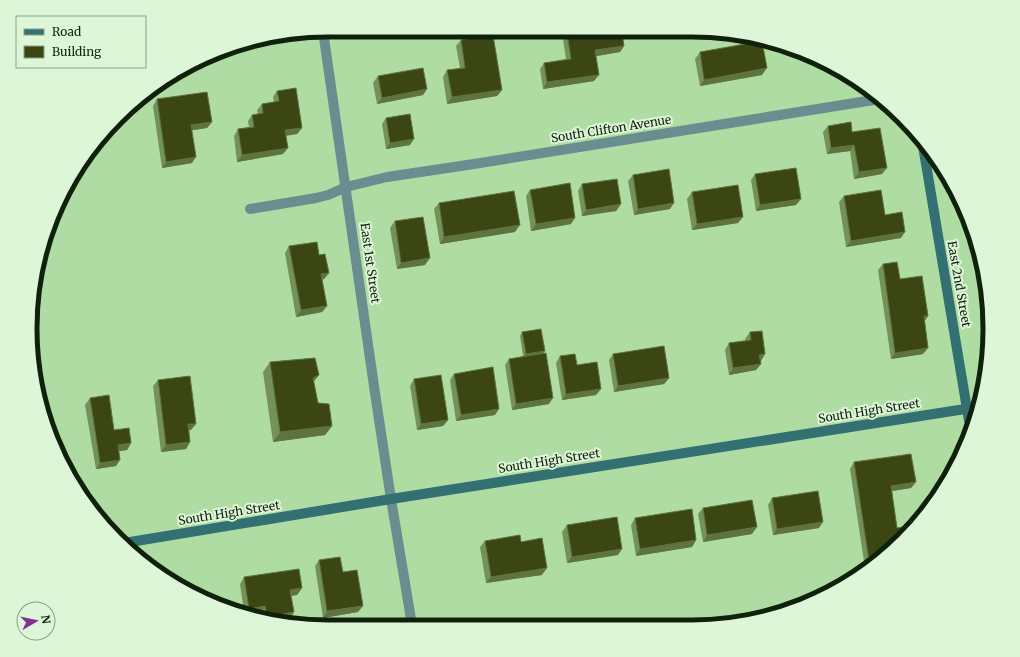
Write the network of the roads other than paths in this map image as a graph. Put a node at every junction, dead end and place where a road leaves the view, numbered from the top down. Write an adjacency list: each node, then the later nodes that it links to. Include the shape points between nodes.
1 (324, 37): 4 (street, East 1st Street)
2 (873, 100): 4 (street, South Clifton Avenue, via 387,177)
3 (924, 153): 7 (street, East 2nd Street)
4 (346, 187): 5 (street, South Clifton Avenue, via 316,198); 9 (street, East 1st Street)
5 (250, 209)
6 (972, 408): 7 (street, South High Street)
7 (967, 409): 8 (street, East 2nd Street); 9 (street, South High Street)
8 (968, 420)
9 (391, 499): 10 (street, South High Street); 11 (street, East 1st Street)
10 (130, 542)
11 (411, 620)

